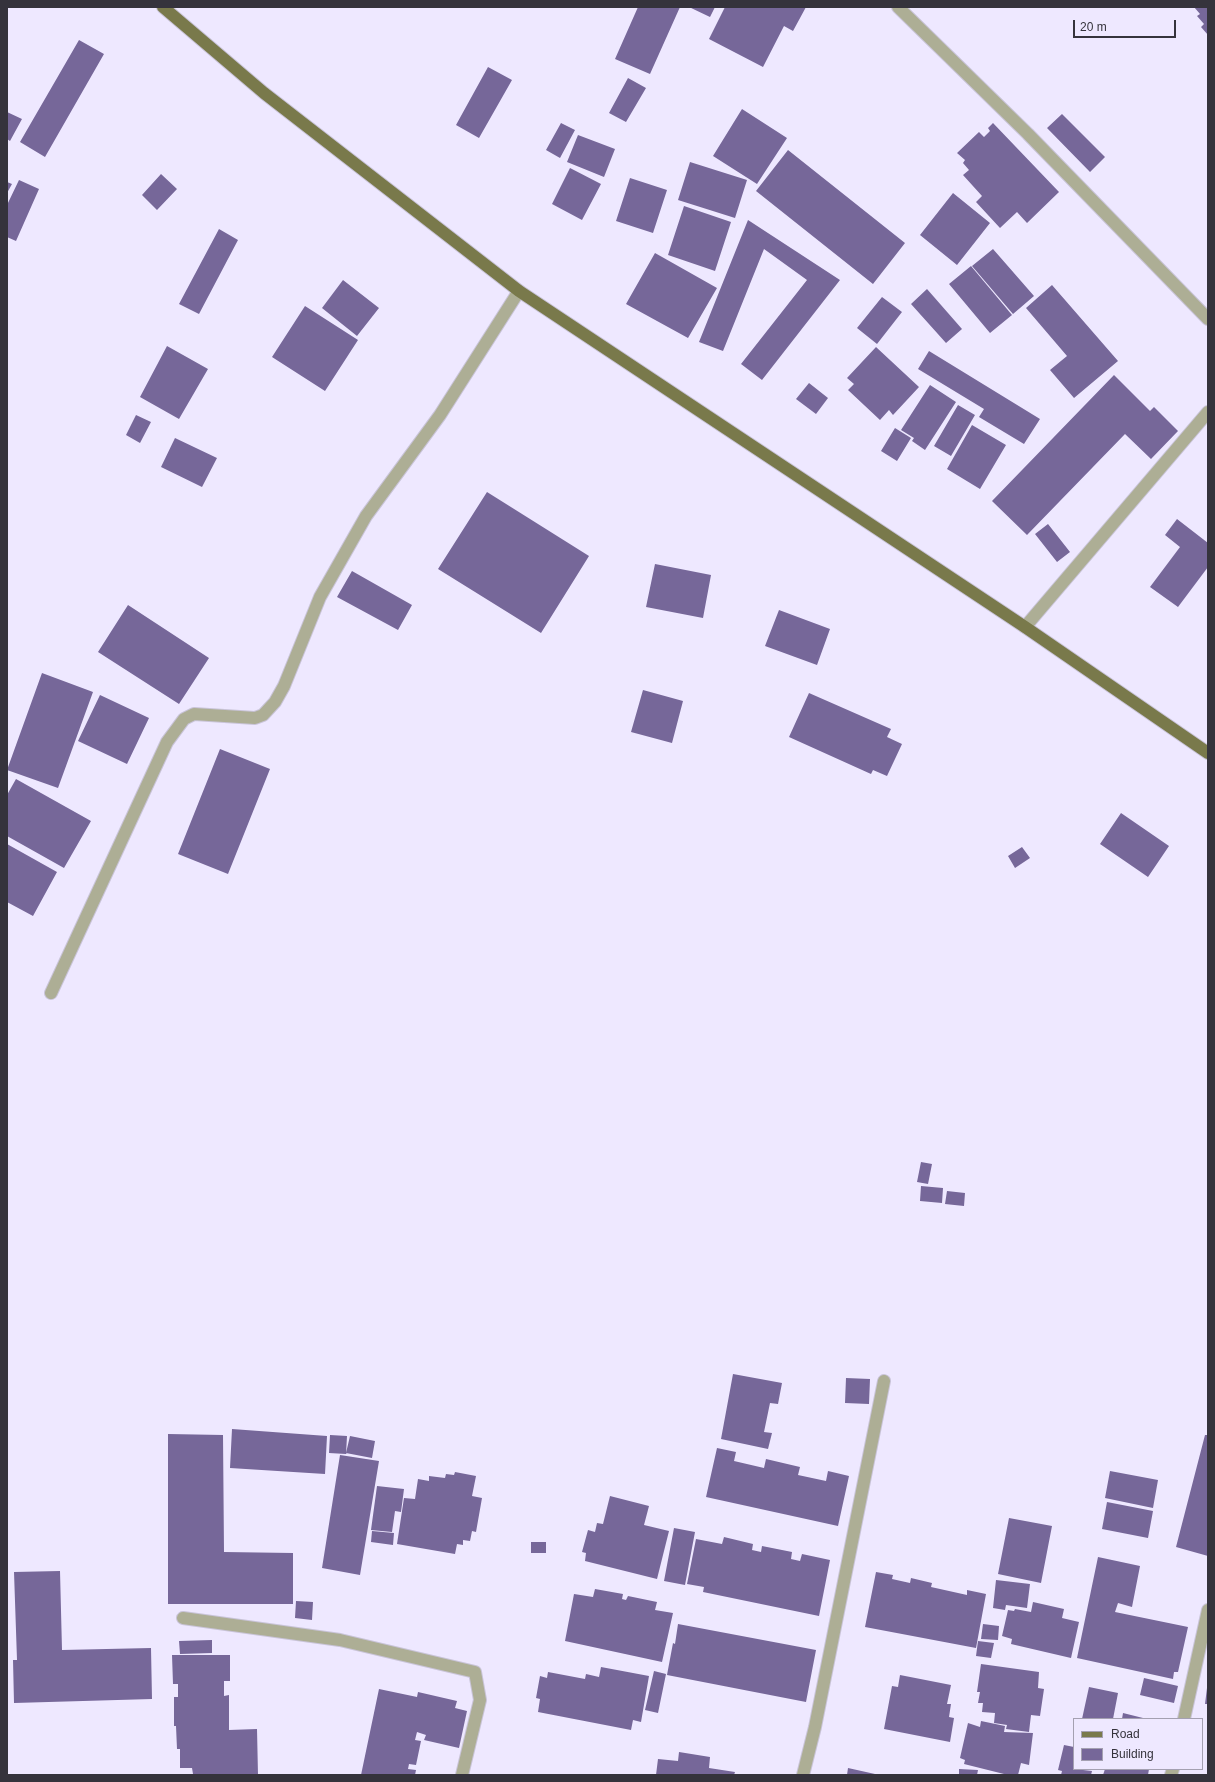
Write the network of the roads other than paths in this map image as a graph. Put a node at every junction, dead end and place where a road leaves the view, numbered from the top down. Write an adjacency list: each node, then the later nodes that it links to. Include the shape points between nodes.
1 (163, 7): 3 (main road, via 264,93)
2 (898, 7): 4 (street, via 1028,134)
3 (518, 291): 6 (main road); 8 (street, via 440,415 366,516 320,597 275,702 264,715 255,718 194,714 174,731)
4 (1208, 319)
5 (1208, 412): 6 (street)
6 (1025, 627): 7 (main road)
7 (1208, 753)
8 (51, 993)
9 (884, 1381): 14 (street, via 815,1727)
10 (1208, 1610): 12 (street)
11 (183, 1618): 13 (street, via 340,1640 475,1672 480,1700)
12 (1184, 1718)
13 (462, 1775)
14 (803, 1775)

